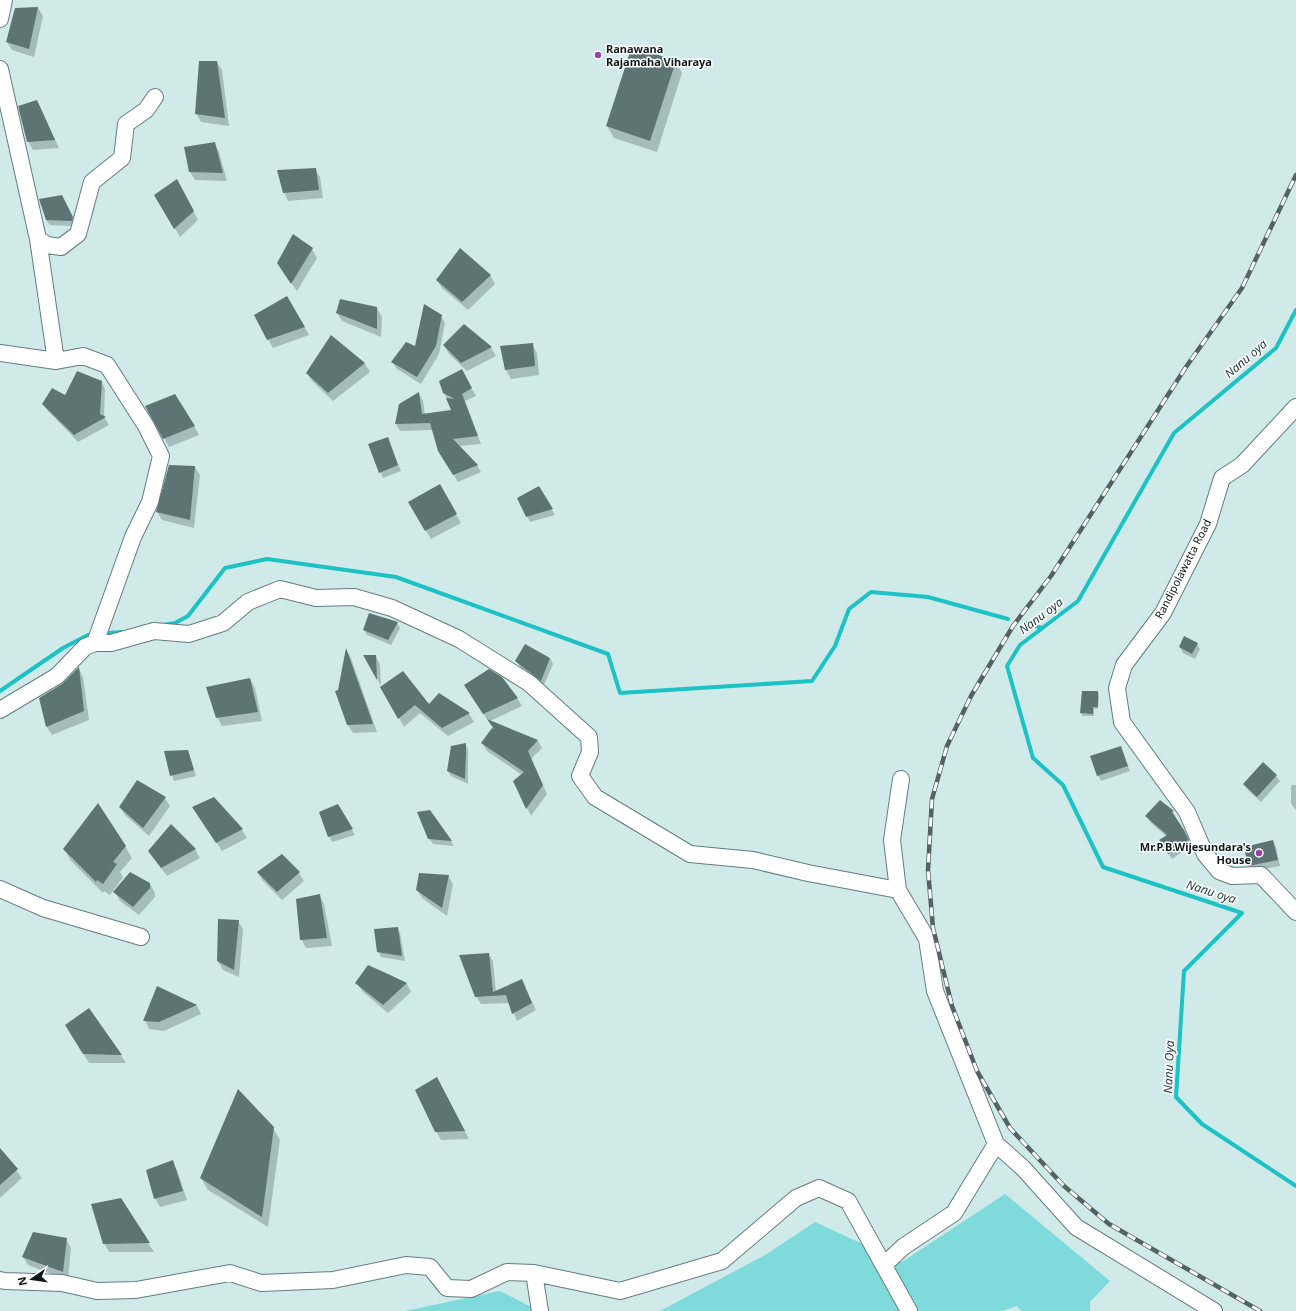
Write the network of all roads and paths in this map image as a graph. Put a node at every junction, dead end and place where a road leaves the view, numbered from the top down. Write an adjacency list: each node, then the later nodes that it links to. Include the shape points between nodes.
1 (4, 0): 2 (street)
2 (0, 18)
3 (0, 69): 5 (street)
4 (155, 97): 5 (street, via 146,110 126,124 122,158 92,182 78,234 61,247 47,245)
5 (38, 239): 7 (street)
6 (0, 353): 7 (street)
7 (56, 361): 9 (street, via 83,356 107,365 162,456 150,502 133,537)
8 (1296, 407): 14 (street, Randipolawatta Road, via 1242,465 1222,478 1208,524 1163,613 1124,665 1117,688 1122,722 1187,812 1205,854 1219,872 1232,876 1261,875)
9 (95, 643): 10 (street, via 85,647 57,676); 13 (street, via 111,643 154,631 189,634 223,623 248,602 280,589 316,598 354,597 392,608 459,638 529,683 589,737 590,752 580,776 595,797 690,854 753,860)
10 (0, 710)
11 (901, 778): 13 (street, via 892,840)
12 (0, 889): 15 (street, via 43,908)
13 (898, 890): 16 (street, via 926,939 935,991)
14 (1296, 912)
15 (141, 937)
16 (996, 1144): 17 (street, via 954,1213 903,1247); 22 (street, via 1023,1168 1076,1227)
17 (884, 1265): 18 (street, via 848,1201 819,1188 796,1198 722,1261 620,1292); 21 (street)
18 (534, 1273): 19 (street, via 507,1272 471,1289 447,1288 430,1267 406,1265 333,1280 261,1283 230,1273 136,1290 97,1291 62,1283); 20 (street)
19 (0, 1280)
20 (540, 1311)
21 (909, 1311)
22 (1214, 1311)

